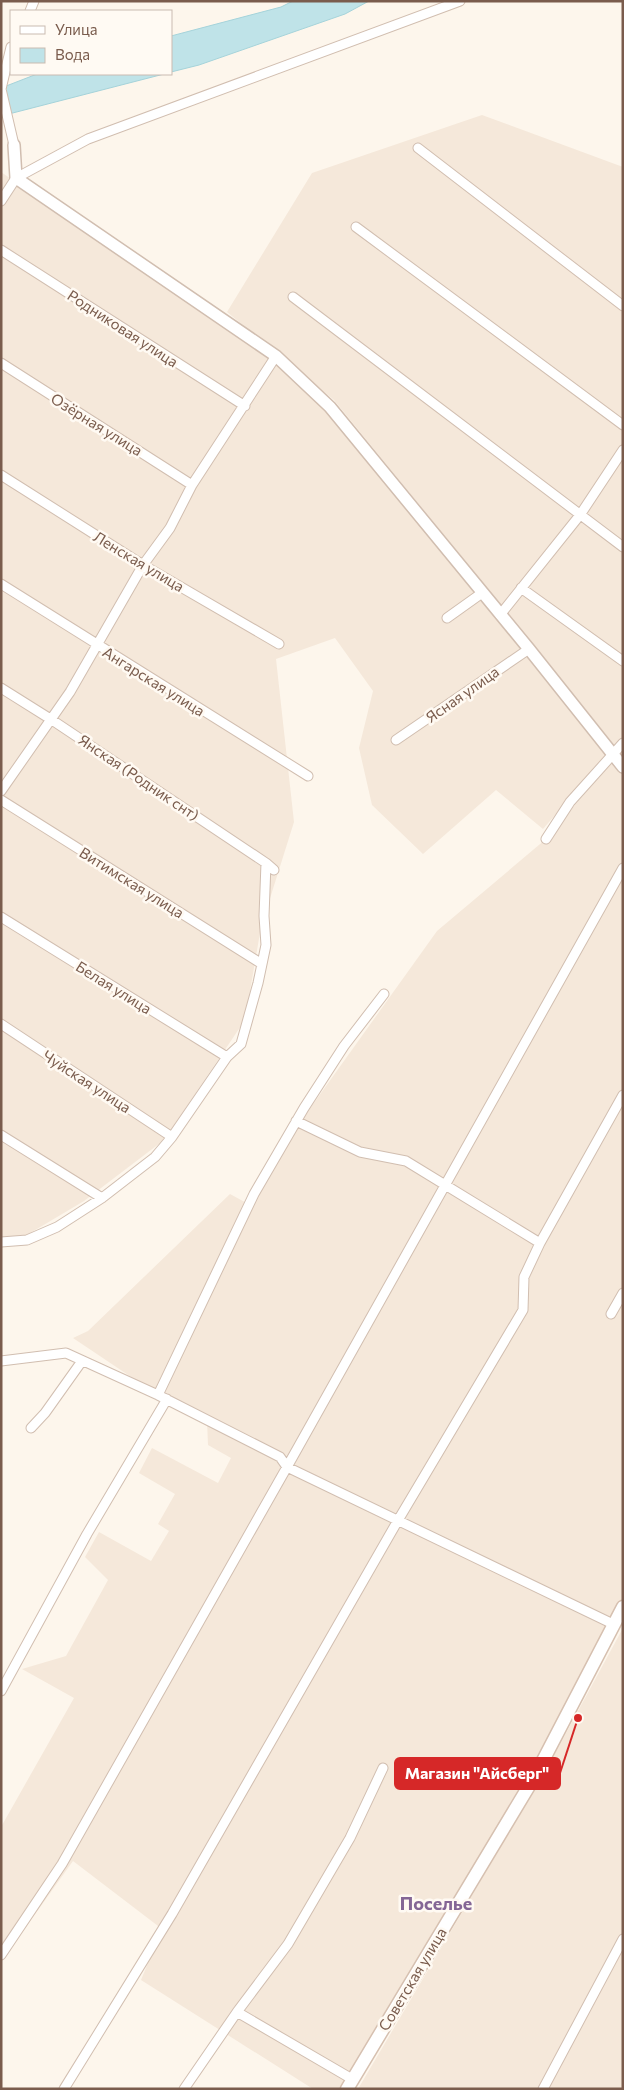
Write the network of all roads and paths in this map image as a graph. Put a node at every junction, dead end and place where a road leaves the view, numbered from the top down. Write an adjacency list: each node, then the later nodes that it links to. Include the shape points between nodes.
1 (460, 1): 5 (street, via 88,139)
2 (10, 49): 3 (street, via 1,88)
3 (14, 145): 5 (street)
4 (418, 148): 10 (street)
5 (16, 178): 6 (street); 11 (street)
6 (1, 200)
7 (356, 227): 14 (street)
8 (1, 250): 13 (street, Родниковая улица)
9 (293, 297): 18 (street)
10 (623, 306)
11 (276, 356): 13 (street); 23 (street, via 330,407)
12 (1, 363): 17 (street, Озёрная улица)
13 (245, 406): 17 (street)
14 (623, 425)
15 (623, 450): 18 (street)
16 (1, 475): 20 (street, Ленская улица)
17 (192, 485): 20 (street, via 170,528)
18 (580, 515): 19 (street); 22 (street)
19 (623, 547)
20 (143, 565): 26 (street, Ленская улица); 27 (street)
21 (1, 584): 27 (street, Ангарская улица)
22 (521, 588): 24 (street); 29 (street)
23 (482, 593): 24 (street); 25 (street)
24 (500, 615): 28 (street)
25 (448, 618)
26 (279, 644)
27 (97, 645): 31 (street); 36 (street, Ангарская улица)
28 (529, 649): 32 (street, Ясная улица); 34 (street)
29 (623, 661)
30 (1, 688): 31 (street, Янская (Родник снт))
31 (52, 720): 37 (street); 40 (street, Янская (Родник снт))
32 (396, 740)
33 (623, 743): 34 (street)
34 (612, 754): 35 (street); 39 (street, via 570,802)
35 (623, 767)
36 (308, 776)
37 (1, 791)
38 (1, 800): 44 (street, Витимская улица)
39 (546, 839)
40 (266, 863): 42 (street, Янская (Родник снт)); 44 (street, via 266,945)
41 (623, 868): 52 (street)
42 (274, 870)
43 (1, 917): 47 (street, Белая улица)
44 (262, 964): 47 (street, via 241,1044)
45 (384, 994): 49 (street, via 344,1046)
46 (1, 1024): 51 (street, Чуйская улица)
47 (227, 1057): 51 (street)
48 (623, 1095): 55 (street)
49 (296, 1121): 52 (street, via 360,1152 406,1161); 60 (street, via 254,1194)
50 (1, 1134): 53 (street)
51 (172, 1137): 53 (street, via 155,1157)
52 (445, 1186): 55 (street); 63 (street)
53 (102, 1198): 54 (street, via 57,1228 28,1240)
54 (1, 1242)
55 (540, 1243): 64 (street, via 524,1277 522,1310)
56 (623, 1293): 57 (street)
57 (611, 1314)
58 (1, 1360): 59 (street, via 66,1353)
59 (82, 1361): 60 (street); 62 (street)
60 (158, 1394): 61 (street)
61 (167, 1399): 63 (street, via 280,1457); 67 (street, via 87,1534)
62 (31, 1428)
63 (287, 1467): 64 (street); 70 (street, via 62,1864)
64 (397, 1522): 66 (street); 73 (street, via 172,1914)
65 (623, 1607): 66 (main road, Советская улица)
66 (613, 1624): 72 (main road, Советская улица, via 535,1776)
67 (1, 1691)
68 (383, 1768): 71 (street, via 350,1838 288,1944)
69 (623, 1938): 75 (street)
70 (1, 1954)
71 (237, 2012): 72 (street); 74 (street)
72 (350, 2084)
73 (64, 2089)
74 (184, 2089)
75 (543, 2089)

